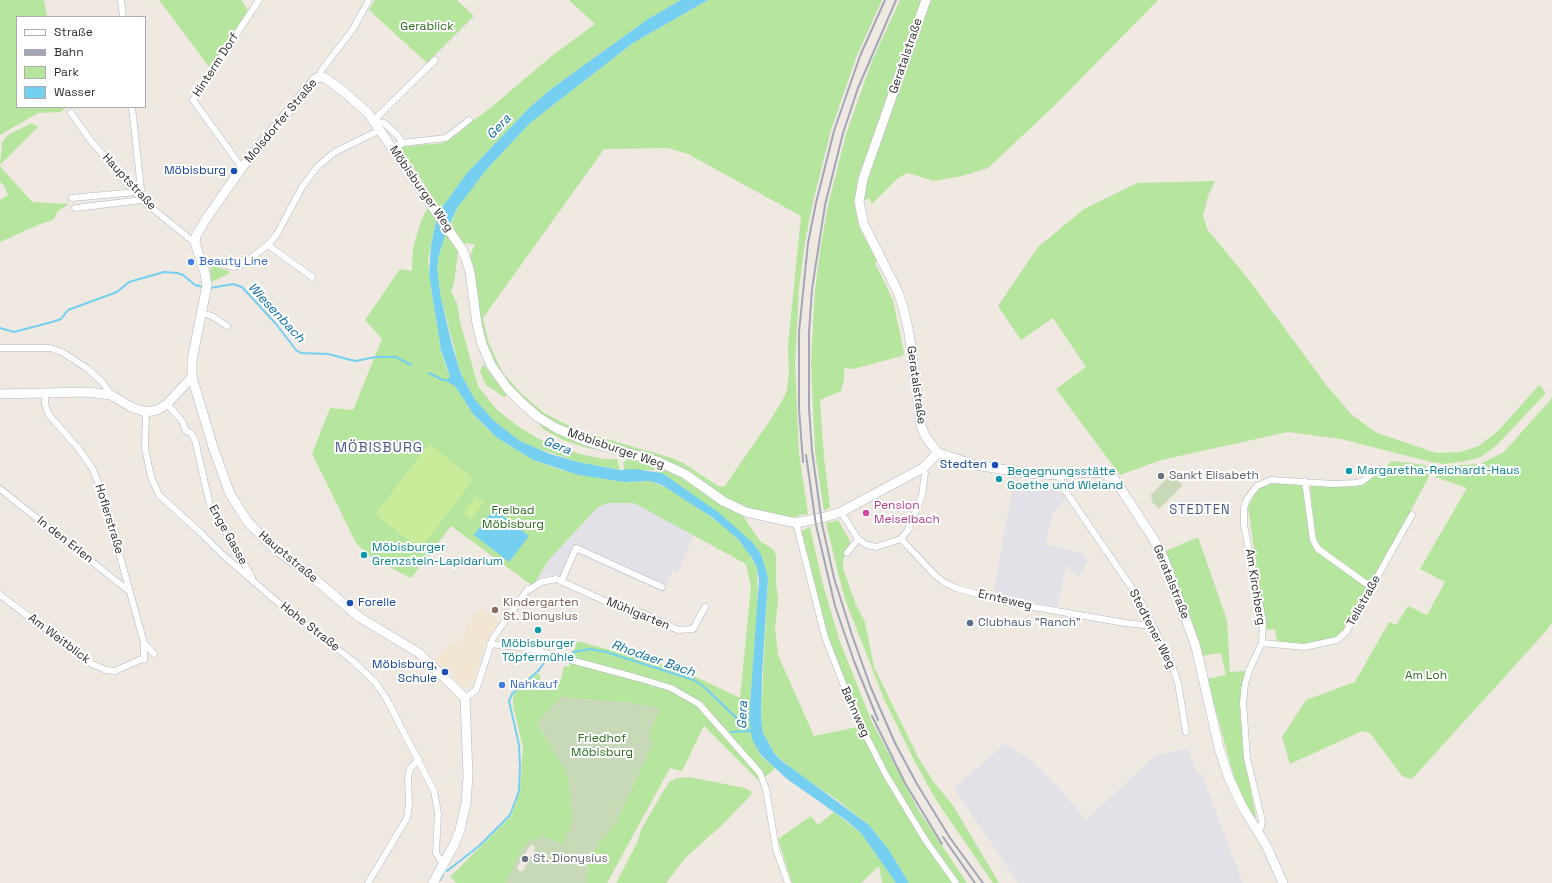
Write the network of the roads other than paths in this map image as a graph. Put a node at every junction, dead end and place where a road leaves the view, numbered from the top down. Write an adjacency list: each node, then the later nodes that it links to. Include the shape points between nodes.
1 (121, 0): 5 (street)
2 (259, 0): 15 (street, Hinterm Dorf, via 192,100 240,166)
3 (369, 0): 7 (street, Molsdorfer Straße, via 353,29)
4 (926, 0): 33 (street, Geratalstraße, via 863,179 859,202 864,225 903,307 909,333 921,425 930,445)
5 (123, 16)
6 (435, 60): 11 (street)
7 (319, 77): 11 (street, Möbisburger Weg, via 325,78 343,91); 15 (street, Molsdorfer Straße, via 298,98)
8 (132, 108): 18 (street)
9 (71, 113): 16 (street, Hauptstraße, via 90,141)
10 (469, 120): 13 (street, via 446,138)
11 (374, 121): 12 (street, Möbisburger Weg); 13 (street, via 384,123 393,130)
12 (380, 130): 14 (street, Möbisburger Weg); 21 (street, via 335,152 318,166 302,187 277,234)
13 (402, 143): 14 (street)
14 (395, 151): 41 (street, Möbisburger Weg, via 466,259 477,324 486,354 507,388 538,417 573,436 657,461 685,474 723,501 746,512)
15 (243, 166): 20 (street, Molsdorfer Straße, via 203,222)
16 (136, 192): 17 (street); 18 (street, Hauptstraße)
17 (72, 198)
18 (142, 200): 19 (street); 20 (street, Hauptstraße)
19 (75, 208)
20 (195, 242): 22 (street, Hauptstraße)
21 (268, 245): 22 (street, via 239,266 210,261); 23 (street)
22 (201, 263): 24 (street, Hauptstraße, via 206,289)
23 (312, 277)
24 (202, 313): 25 (street); 27 (street, Hauptstraße, via 192,360)
25 (227, 326)
26 (0, 348): 30 (street, via 50,348 62,352 93,373 103,382)
27 (192, 377): 31 (street); 58 (street, Hauptstraße, via 212,447 237,507 248,522 276,549 358,617 419,653)
28 (45, 392): 29 (street); 30 (street); 49 (street, Hoflerstraße, via 44,405 49,414 82,453 102,491)
29 (0, 394)
30 (111, 395): 32 (street, via 131,407)
31 (168, 404): 32 (street); 45 (street, Enge Gasse, via 195,440 210,505)
32 (146, 412): 45 (street, Hohe Straße, via 145,448 151,477 159,495)
33 (938, 453): 34 (street, Möbisburger Weg); 36 (street, Geratalstraße, via 993,468)
34 (923, 468): 39 (street, Möbisburger Weg); 43 (street, via 925,473 920,501 908,530)
35 (1379, 469): 37 (street, Am Kirchberg, via 1361,482 1355,483)
36 (1060, 475): 52 (street, Stedtener Weg, via 1064,489 1140,600); 61 (street, Geratalstraße, via 1089,472 1110,476 1153,538 1164,559 1196,647 1219,748 1229,778)
37 (1305, 481): 48 (street, via 1313,540 1318,549); 54 (street, Am Kirchberg, via 1278,479 1264,482 1252,492 1244,508 1244,525 1261,606)
38 (0, 489): 49 (street, In den Erlen)
39 (841, 512): 41 (street, Möbisburger Weg); 42 (street)
40 (1412, 514): 48 (street, Tellstraße)
41 (796, 523): 66 (street, Bahnweg, via 825,637 854,712 886,775 926,841)
42 (858, 539): 43 (street, via 876,547); 44 (street)
43 (901, 539): 52 (street, Ernteweg, via 936,576 956,588 1005,602)
44 (847, 553)
45 (253, 580): 60 (street, Hohe Straße, via 375,682)
46 (562, 580): 47 (street, via 576,548); 51 (street, Mühlgarten, via 634,614 642,613 678,630 693,629); 55 (street, via 547,579 527,590)
47 (662, 587)
48 (1371, 588): 54 (street, Tellstraße, via 1346,632 1338,640 1304,647)
49 (129, 591): 53 (street, Hoflerstraße)
50 (0, 595): 57 (street, Am Weitblick, via 99,668 110,672)
51 (705, 607)
52 (1152, 626): 59 (street, Stedtener Weg, via 1170,660 1178,683)
53 (144, 643): 56 (street); 57 (street, Hoflerstraße)
54 (1262, 643): 61 (street, Am Kirchberg, via 1248,673 1243,702 1247,758 1262,821 1261,827)
55 (490, 644): 58 (street, via 476,690); 65 (street, via 526,648 638,678 671,688 699,704 760,773 766,789 776,849)
56 (154, 654)
57 (144, 659)
58 (465, 698): 62 (street, via 468,792 460,830)
59 (1186, 732)
60 (419, 759): 62 (street, Hohe Straße, via 434,791 438,813 436,853); 63 (street, via 410,769 408,778 410,805 407,818)
61 (1257, 830): 67 (street, Geratalstraße)
62 (443, 864): 64 (street)
63 (368, 883)
64 (433, 883)
65 (788, 883)
66 (956, 883)
67 (1283, 883)

